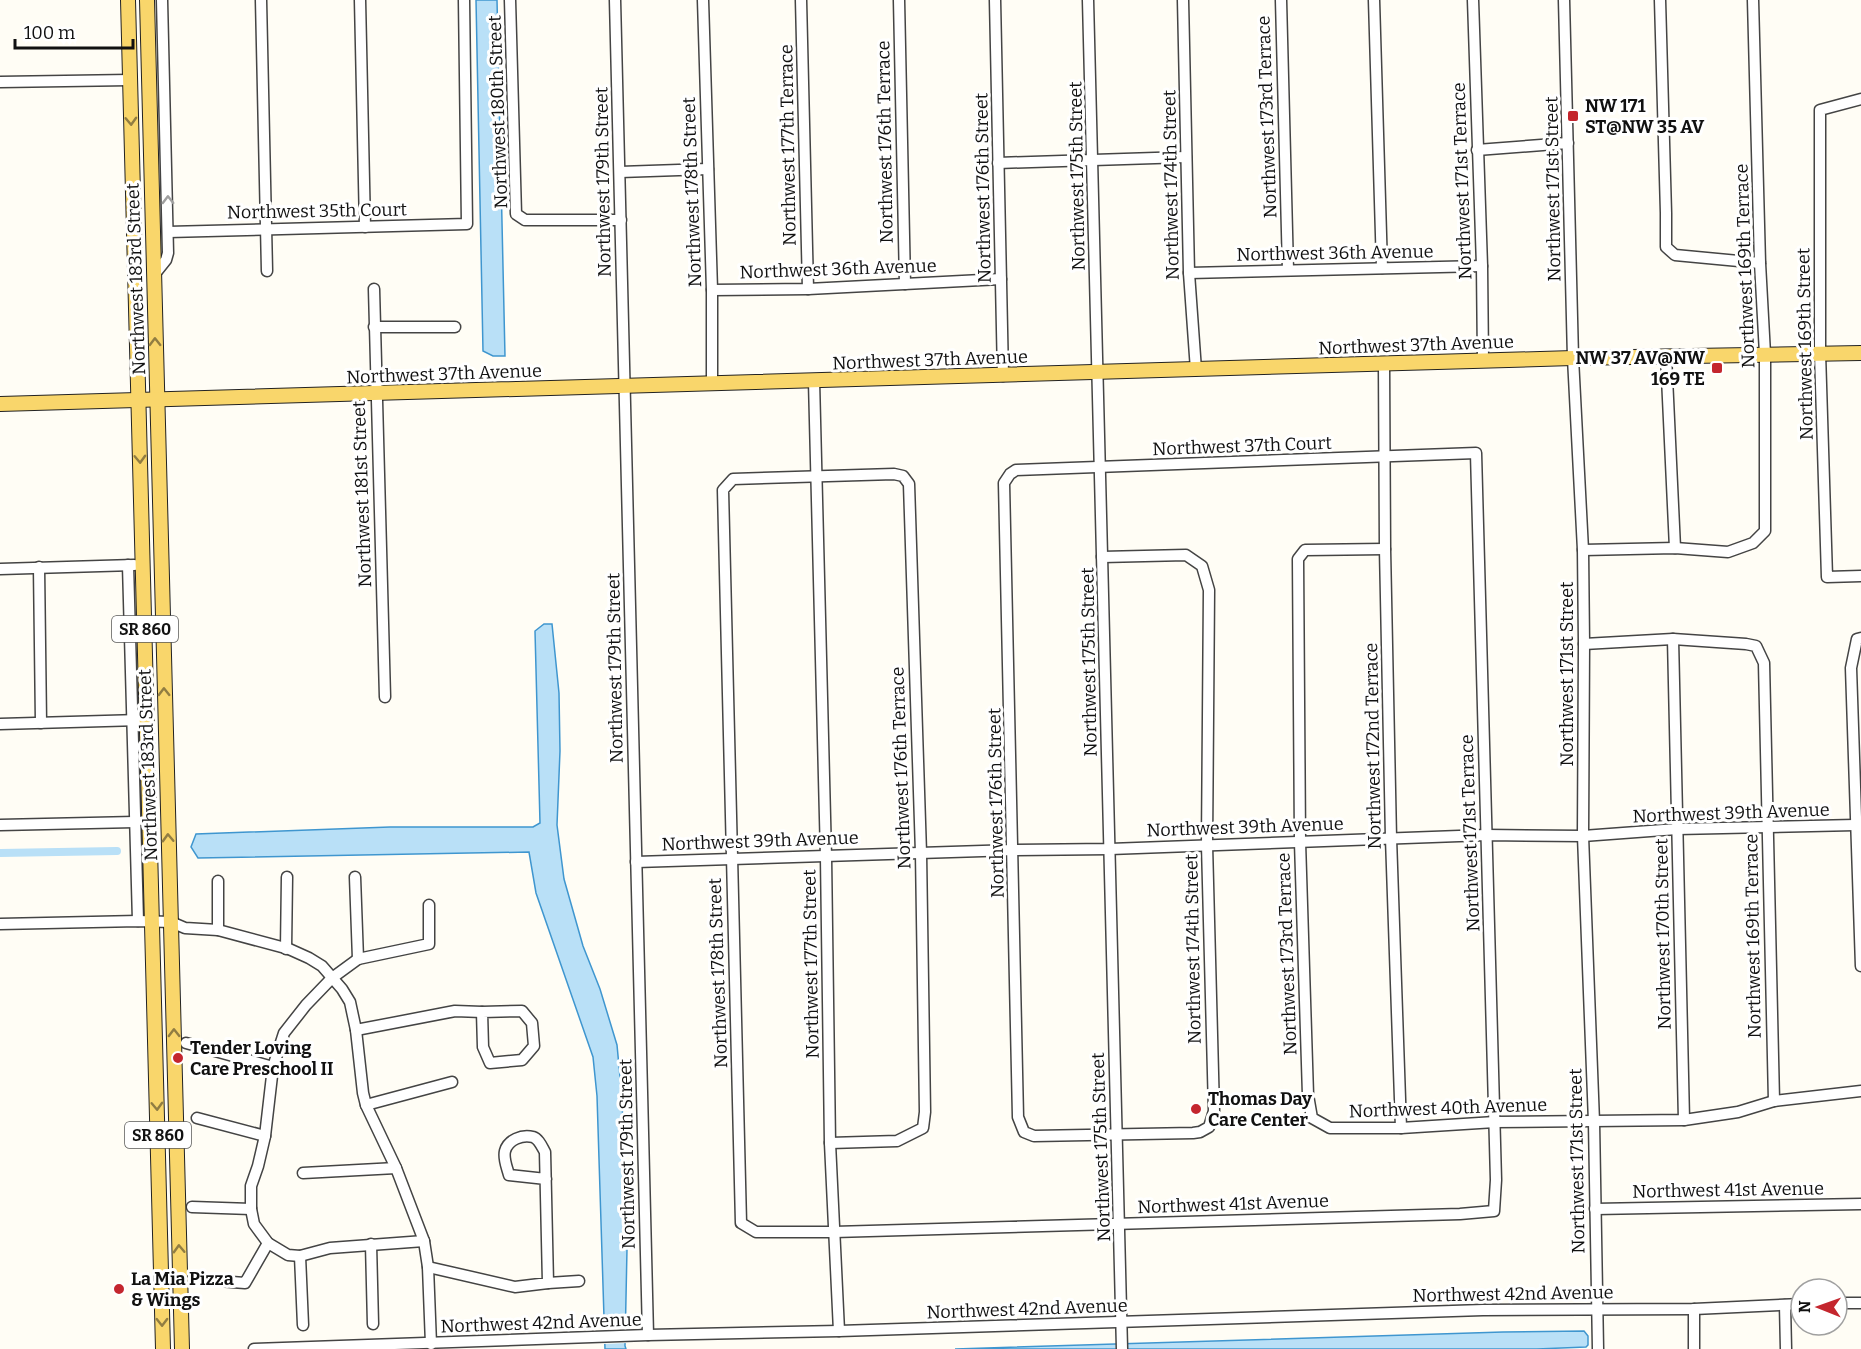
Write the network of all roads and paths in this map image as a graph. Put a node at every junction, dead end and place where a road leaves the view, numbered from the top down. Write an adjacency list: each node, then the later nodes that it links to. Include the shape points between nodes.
1 (128, 0): 21 (main road, Northwest 183rd Street / SR 860)
2 (147, 0): 24 (main road, Northwest 183rd Street / SR 860)
3 (162, 0): 36 (street, one-way to 3)
4 (261, 0): 35 (street)
5 (360, 0): 34 (street)
6 (464, 0): 33 (street, Northwest 180th Street)
7 (510, 0): 32 (street, Northwest 180th Street, via 516,214 525,220)
8 (615, 0): 31 (street, Northwest 179th Street)
9 (703, 0): 30 (street, Northwest 178th Street)
10 (801, 0): 48 (street, Northwest 177th Terrace)
11 (899, 0): 45 (street, Northwest 176th Terrace)
12 (995, 0): 29 (street, Northwest 176th Street)
13 (1089, 0): 28 (street, Northwest 175th Street)
14 (1183, 0): 27 (street, Northwest 174th Street)
15 (1281, 0): 40 (street, Northwest 173rd Terrace)
16 (1374, 0): 39 (street)
17 (1473, 0): 26 (street, Northwest 171st Terrace)
18 (1564, 0): 25 (street, Northwest 171st Street)
19 (1660, 0): 37 (street, via 1666,247 1675,255)
20 (1753, 0): 37 (street, Northwest 169th Terrace)
21 (130, 80): 22 (street); 24 (main road, via 141,89); 65 (main road, Northwest 183rd Street / SR 860, one-way to 65)
22 (0, 82)
23 (1861, 99): 51 (street, Northwest 169th Street, via 1820,110)
24 (149, 104): 43 (main road, Northwest 183rd Street / SR 860)
25 (1568, 143): 26 (street); 55 (street, Northwest 171st Street)
26 (1477, 150): 38 (street, Northwest 171st Terrace)
27 (1186, 157): 28 (street); 42 (street, Northwest 174th Street)
28 (1093, 161): 29 (street); 59 (street, Northwest 175th Street)
29 (998, 163): 44 (street, Northwest 176th Street)
30 (708, 169): 31 (street); 47 (street, Northwest 178th Street)
31 (620, 172): 32 (street, Northwest 179th Street)
32 (621, 220): 63 (street, Northwest 179th Street)
33 (467, 224): 34 (street, Northwest 35th Court)
34 (365, 227): 35 (street, Northwest 35th Court)
35 (266, 230): 36 (street, Northwest 35th Court); 41 (street)
36 (168, 232): 43 (street, via 166,260)
37 (1760, 263): 53 (street, Northwest 169th Terrace)
38 (1482, 266): 39 (street, Northwest 36th Avenue); 56 (street, Northwest 171st Terrace)
39 (1382, 268): 40 (street, Northwest 36th Avenue)
40 (1288, 270): 42 (street, Northwest 36th Avenue)
41 (267, 271)
42 (1189, 273): 58 (street, Northwest 174th Street)
43 (154, 275): 66 (main road, Northwest 183rd Street / SR 860, one-way to 43)
44 (1001, 279): 45 (street, Northwest 36th Avenue); 60 (street, Northwest 176th Street)
45 (905, 284): 48 (street, Northwest 36th Avenue)
46 (374, 290): 49 (street, Northwest 181st Street)
47 (712, 290): 48 (street, Northwest 36th Avenue); 62 (street, Northwest 178th Street)
48 (808, 290)
49 (374, 327): 50 (street); 64 (street, Northwest 181st Street)
50 (455, 327)
51 (1820, 352): 52 (main road, Northwest 37th Avenue); 53 (main road, Northwest 37th Avenue); 81 (street, Northwest 169th Street, via 1827,577)
52 (1861, 353)
53 (1765, 354): 54 (main road, Northwest 37th Avenue); 73 (street, Northwest 169th Terrace, via 1765,531 1753,543 1728,552)
54 (1666, 356): 55 (main road, Northwest 37th Avenue); 73 (street)
55 (1573, 358): 56 (main road, Northwest 37th Avenue); 75 (street, Northwest 171st Street)
56 (1483, 361): 57 (main road, Northwest 37th Avenue)
57 (1384, 364): 58 (main road, Northwest 37th Avenue); 69 (street, Northwest 172nd Terrace)
58 (1196, 370): 59 (main road, Northwest 37th Avenue)
59 (1098, 373): 60 (main road, Northwest 37th Avenue); 70 (street, Northwest 175th Street)
60 (1003, 376): 61 (main road, Northwest 37th Avenue)
61 (814, 381): 62 (main road, Northwest 37th Avenue); 72 (street, Northwest 177th Street)
62 (712, 384): 63 (main road, Northwest 37th Avenue)
63 (625, 386): 64 (main road, Northwest 37th Avenue); 105 (street, Northwest 179th Street)
64 (375, 393): 66 (main road, Northwest 37th Avenue); 85 (street, Northwest 181st Street)
65 (139, 400): 66 (main road, Northwest 37th Avenue); 67 (main road, Northwest 37th Avenue); 78 (main road, Northwest 183rd Street / SR 860, one-way to 78)
66 (157, 400): 89 (main road, Northwest 183rd Street / SR 860, one-way to 66)
67 (0, 404)
68 (1476, 453): 69 (street, Northwest 37th Court); 95 (street, Northwest 171st Terrace)
69 (1385, 457): 70 (street, Northwest 37th Court); 74 (street, Northwest 172nd Terrace)
70 (1100, 467): 71 (street, Northwest 37th Court, via 1017,470); 76 (street, Northwest 175th Street)
71 (1010, 474): 101 (street, Northwest 176th Street, via 1004,483)
72 (816, 476): 102 (street, Northwest 176th Terrace, via 894,474 903,476 909,484); 103 (street, Northwest 177th Street); 104 (street, Northwest 178th Street, via 734,479 723,490)
73 (1675, 548): 75 (street)
74 (1385, 549): 97 (street, Northwest 172nd Terrace); 98 (street, Northwest 173rd Terrace, via 1305,550 1298,559)
75 (1583, 549): 84 (street, Northwest 171st Street)
76 (1102, 557): 99 (street, Northwest 174th Street, via 1186,555 1202,566 1209,590); 100 (street, Northwest 175th Street)
77 (128, 565): 78 (street); 79 (street); 86 (street)
78 (143, 565): 86 (main road, Northwest 183rd Street / SR 860)
79 (39, 567): 80 (street); 87 (street)
80 (0, 568)
81 (1861, 576)
82 (1861, 638): 92 (street, via 1857,639 1851,668)
83 (1673, 639): 84 (street); 93 (street, Northwest 169th Terrace, via 1756,646 1764,663); 94 (street, Northwest 170th Street)
84 (1584, 644): 96 (street, Northwest 171st Street)
85 (385, 697)
86 (140, 720): 87 (street); 89 (main road, via 158,733); 90 (street); 110 (main road, Northwest 183rd Street / SR 860)
87 (41, 723): 88 (street)
88 (0, 724)
89 (166, 750): 111 (main road, Northwest 183rd Street / SR 860, one-way to 89)
90 (135, 822): 91 (street); 110 (street)
91 (0, 825)
92 (1855, 825): 93 (street, Northwest 39th Avenue); 116 (street)
93 (1767, 827): 94 (street, Northwest 39th Avenue); 125 (street, Northwest 169th Terrace)
94 (1677, 829): 96 (street, Northwest 39th Avenue); 128 (street, Northwest 170th Street)
95 (1486, 835): 96 (street, Northwest 39th Avenue); 97 (street, Northwest 39th Avenue); 129 (street, Northwest 171st Terrace)
96 (1583, 836): 130 (street, Northwest 171st Street)
97 (1391, 838): 98 (street, Northwest 39th Avenue); 131 (street, Northwest 172nd Terrace)
98 (1300, 842): 99 (street, Northwest 39th Avenue); 124 (street, Northwest 173rd Terrace)
99 (1207, 845): 100 (street, Northwest 39th Avenue); 132 (street, Northwest 174th Street, via 1214,1111 1209,1127 1200,1132)
100 (1110, 849): 101 (street, Northwest 39th Avenue); 132 (street, Northwest 175th Street)
101 (1014, 850): 102 (street, Northwest 39th Avenue); 132 (street, Northwest 176th Street, via 1018,1117 1024,1132 1034,1136)
102 (921, 852): 103 (street, Northwest 39th Avenue); 134 (street, Northwest 176th Terrace, via 926,1112 923,1128 897,1141)
103 (826, 856): 104 (street, Northwest 39th Avenue); 134 (street, Northwest 177th Street)
104 (731, 859): 105 (street, Northwest 39th Avenue); 144 (street, Northwest 178th Street, via 741,1222)
105 (636, 861): 162 (street, Northwest 179th Street)
106 (287, 877): 114 (street)
107 (355, 878): 115 (street)
108 (218, 881): 113 (street)
109 (429, 905): 115 (street, via 429,944)
110 (145, 921): 111 (street); 112 (street); 167 (main road, Northwest 183rd Street / SR 860, one-way to 167)
111 (171, 922): 113 (street, via 185,928); 168 (main road, Northwest 183rd Street / SR 860, one-way to 111)
112 (0, 924)
113 (218, 930): 114 (street)
114 (286, 949): 117 (street, via 322,966)
115 (358, 959): 117 (street)
116 (1861, 966)
117 (332, 978): 119 (street, via 350,1002); 121 (street, via 284,1033)
118 (482, 1012): 118 (street, via 522,1011 532,1023 534,1046 522,1060 490,1063 483,1047); 119 (street, via 455,1011)
119 (356, 1030): 126 (street)
120 (186, 1043): 121 (street)
121 (273, 1067): 133 (street)
122 (452, 1082): 126 (street)
123 (1861, 1091): 125 (street, Northwest 40th Avenue)
124 (1308, 1095): 131 (street, Northwest 40th Avenue, via 1312,1118 1330,1128)
125 (1774, 1101): 128 (street, Northwest 40th Avenue, via 1738,1112)
126 (366, 1104): 135 (street)
127 (197, 1118): 133 (street)
128 (1684, 1120): 130 (street, Northwest 40th Avenue)
129 (1494, 1122): 130 (street, Northwest 40th Avenue); 131 (street, Northwest 40th Avenue); 142 (street, Northwest 171st Terrace)
130 (1594, 1122): 141 (street, Northwest 171st Street)
131 (1401, 1128)
132 (1117, 1135): 143 (street, Northwest 175th Street)
133 (265, 1136): 140 (street, via 251,1186)
134 (830, 1143): 145 (street, Northwest 177th Street)
135 (396, 1168): 136 (street); 146 (street)
136 (303, 1173)
137 (546, 1179): 137 (street, via 541,1144 534,1137 512,1140 504,1159 509,1175); 153 (street)
138 (1861, 1204): 141 (street, Northwest 41st Avenue)
139 (192, 1207): 140 (street)
140 (251, 1209): 147 (street, via 254,1224)
141 (1595, 1209): 157 (street, Northwest 171st Street)
142 (1494, 1211): 143 (street, Northwest 41st Avenue)
143 (1120, 1223): 145 (street, Northwest 41st Avenue); 158 (street, Northwest 175th Street)
144 (756, 1232): 145 (street, Northwest 41st Avenue)
145 (834, 1232): 161 (street, Northwest 177th Street)
146 (424, 1241): 148 (street); 150 (street)
147 (268, 1243): 149 (street, via 288,1255); 151 (street, via 245,1283)
148 (371, 1244): 149 (street); 159 (street)
149 (300, 1256): 160 (street)
150 (428, 1268): 153 (street, via 515,1287); 164 (street)
151 (192, 1279)
152 (579, 1281): 153 (street)
153 (548, 1283)
154 (1785, 1305): 155 (street, Northwest 42nd Avenue); 156 (street, Northwest 42nd Avenue); 172 (street)
155 (1789, 1305)
156 (1694, 1308): 157 (street, Northwest 42nd Avenue); 171 (street)
157 (1597, 1310): 158 (street, Northwest 42nd Avenue); 170 (street, Northwest 171st Street)
158 (1122, 1322): 161 (street, Northwest 42nd Avenue); 165 (street, Northwest 175th Street)
159 (373, 1324)
160 (303, 1325)
161 (839, 1331): 162 (street, Northwest 42nd Avenue)
162 (648, 1335): 163 (street, Northwest 42nd Avenue)
163 (595, 1341): 164 (street, Northwest 42nd Avenue)
164 (431, 1344): 166 (street, Northwest 42nd Avenue)
165 (1122, 1346)
166 (292, 1348): 169 (street, Northwest 42nd Avenue)
167 (163, 1349)
168 (182, 1349)
169 (254, 1349)
170 (1598, 1349)
171 (1694, 1349)
172 (1786, 1349)

